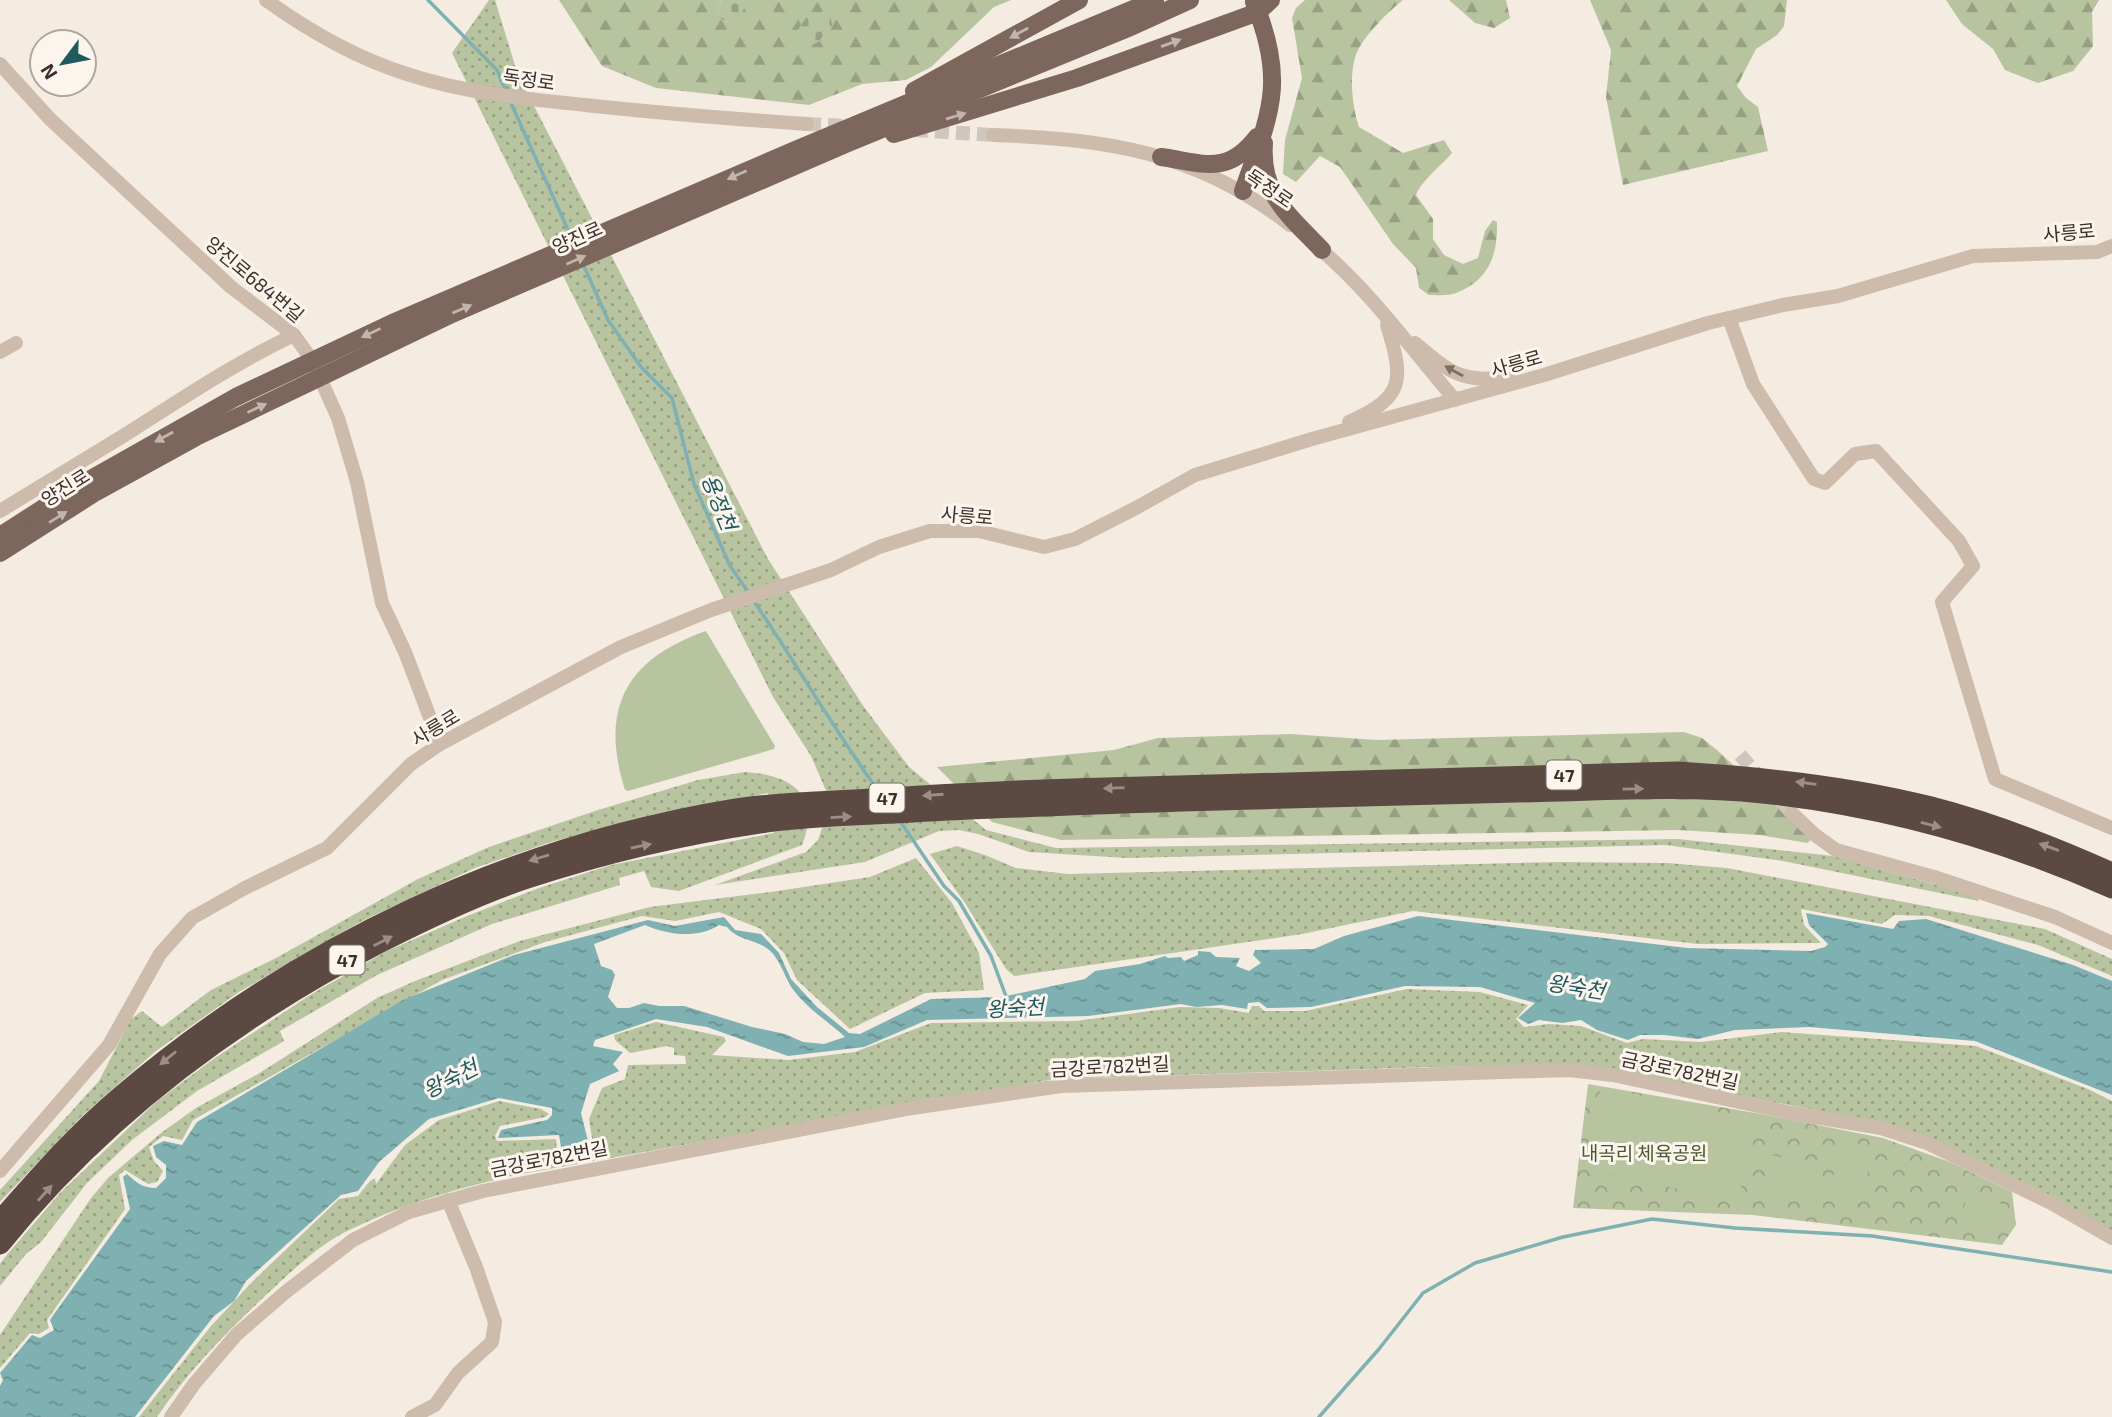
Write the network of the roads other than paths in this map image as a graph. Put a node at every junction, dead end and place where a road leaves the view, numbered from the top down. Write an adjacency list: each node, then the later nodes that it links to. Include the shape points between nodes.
1 (266, 0): 7 (street, 독정로, via 364,57 438,83 558,103)
2 (1079, 0): 10 (main road, one-way to 10)
3 (1155, 0): 10 (main road, 양진로)
4 (1190, 0): 11 (main road, 양진로)
5 (1261, 4): 8 (main road, via 1272,61 1272,95); 11 (main road, one-way to 5, via 1076,78)
6 (0, 64): 20 (street, 양진로684번길, via 50,119 221,278)
7 (807, 124)
8 (1265, 126): 12 (main road, via 1242,154 1226,163); 13 (main road); 16 (main road, via 1263,156 1270,190)
9 (993, 135): 12 (street, 독정로, via 1078,140)
10 (800, 148): 14 (main road, 양진로, one-way to 14)
11 (820, 155): 14 (main road, 양진로)
12 (1161, 156): 13 (street, 독정로)
13 (1243, 191): 16 (street, 독정로)
14 (618, 234): 17 (main road, 양진로)
15 (2112, 246): 19 (street, 사릉로, via 2097,252 1972,256 1838,296)
16 (1322, 250): 18 (street, 독정로)
17 (527, 273): 23 (main road, 양진로, one-way to 23); 25 (main road, 양진로, one-way to 17)
18 (1385, 317): 24 (street, one-way to 18, via 1483,380 1460,376); 26 (street, 독정로); 27 (street, via 1398,366 1392,391 1379,408)
19 (1729, 318): 24 (street, 사릉로); 35 (street, via 1753,384 1814,479 1825,483 1855,454 1876,451 1959,541 1973,566 1941,602 1995,779)
20 (294, 335): 23 (street, 양진로684번길); 28 (street, via 184,396)
21 (16, 343): 22 (street)
22 (0, 352)
23 (312, 360): 25 (street, 양진로684번길); 29 (main road, 양진로, one-way to 29, via 155,442)
24 (1544, 375): 26 (street, 사릉로)
25 (320, 378): 30 (main road, 양진로, one-way to 25, via 185,443); 31 (street, 양진로684번길, via 358,482 382,603)
26 (1455, 400): 27 (street, 사릉로)
27 (1312, 439): 31 (street, 사릉로, via 1195,475 1075,539 1044,547 979,531 930,531 879,547 831,570 621,647)
28 (0, 511)
29 (0, 536)
30 (0, 553)
31 (440, 744): 39 (street, 사릉로, via 411,764 327,848 192,918 160,954 109,1045)
32 (1002, 799): 33 (highway, 47); 36 (highway, 47, one-way to 32, via 1996,827 1930,807 1809,783 1746,776 1650,773); 37 (highway, 47, one-way to 37, via 1657,789 1762,793 1868,809 1973,836)
33 (773, 813): 41 (highway, 47, one-way to 41, via 739,808 640,827 513,866 437,896 351,939 185,1044 116,1100); 43 (highway, 47, one-way to 33, via 62,1175 136,1104 264,1009 352,958 426,919 519,881 611,852)
34 (1793, 813): 38 (street, via 1836,850 2055,917)
35 (2112, 828)
36 (2112, 873)
37 (2112, 888)
38 (2112, 943)
39 (0, 1171)
40 (448, 1200): 42 (street, 금강로782번길, via 912,1108 1061,1086 1569,1070 1881,1128 1927,1143); 44 (street, 금강로782번길, via 408,1212 353,1240 287,1291 237,1335); 45 (street, via 495,1322 492,1342 458,1373 435,1405)
41 (0, 1221)
42 (2112, 1238)
43 (0, 1244)
44 (171, 1417)
45 (412, 1417)

